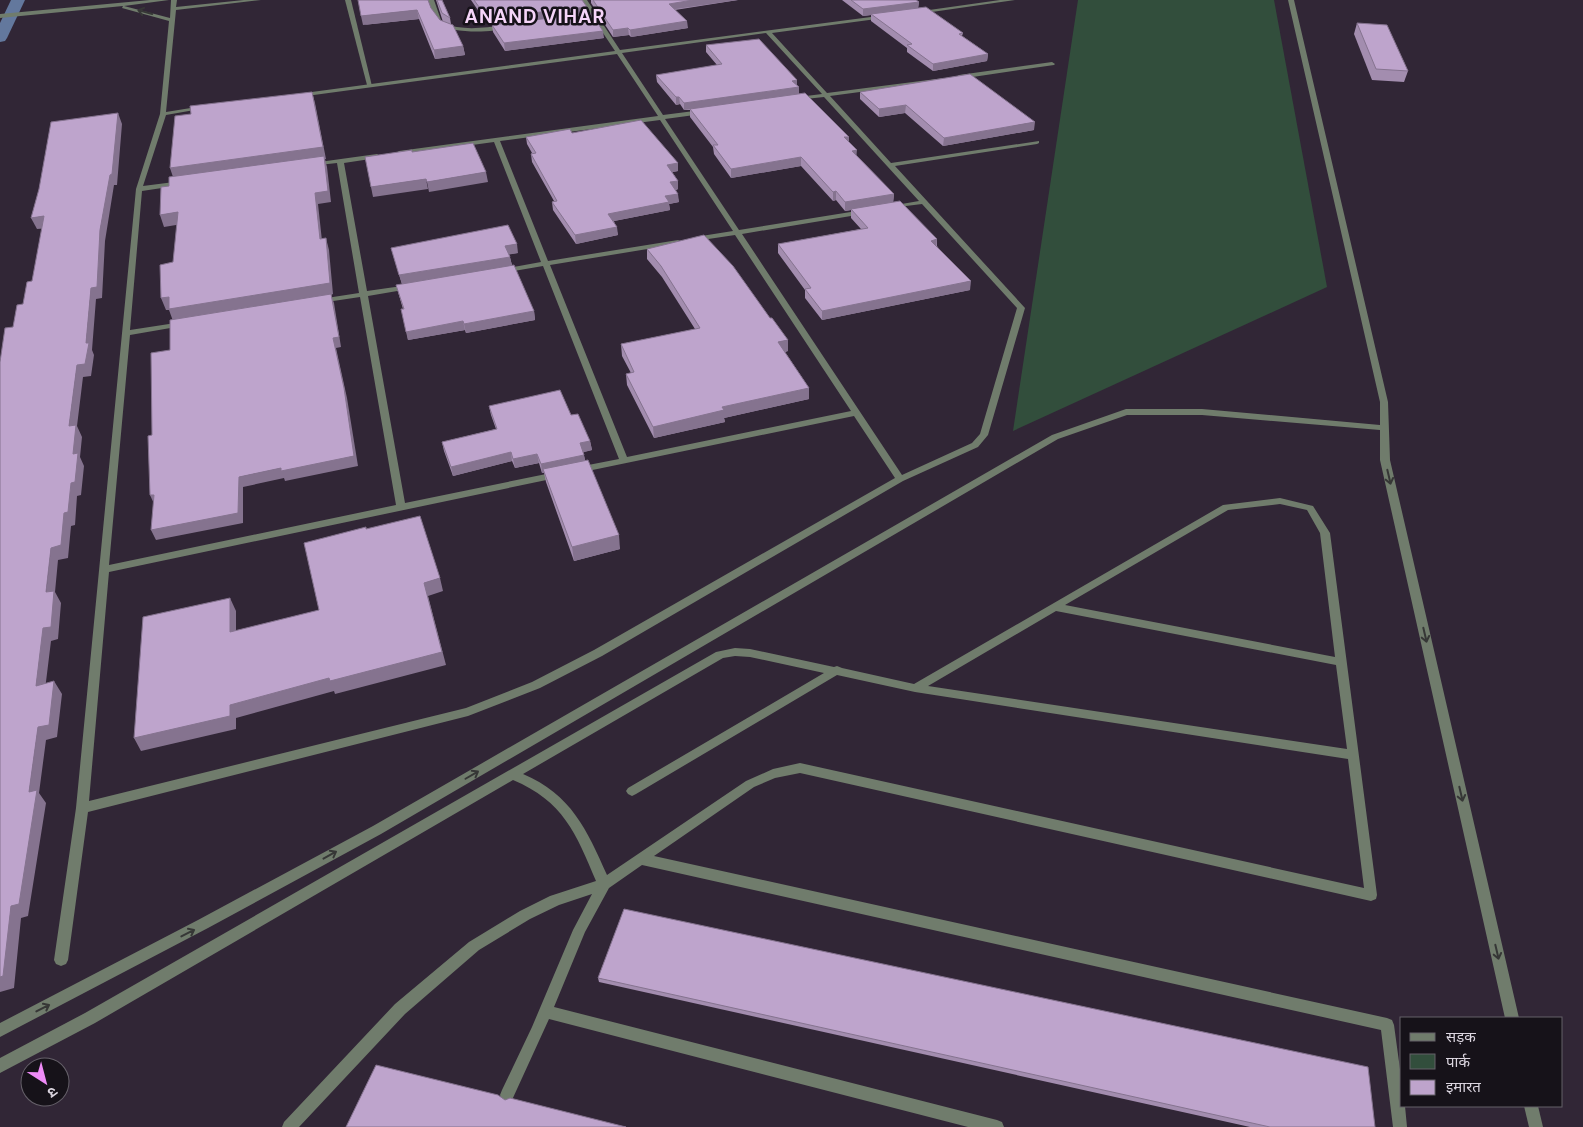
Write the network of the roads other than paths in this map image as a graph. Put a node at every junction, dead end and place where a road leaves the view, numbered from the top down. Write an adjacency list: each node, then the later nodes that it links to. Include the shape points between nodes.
1 (134, 0): 10 (street)
2 (166, 0): 10 (street)
3 (258, 0): 9 (street)
4 (348, 0): 21 (street)
5 (432, 0): 17 (street, via 440,24 449,29 464,32)
6 (584, 0): 14 (street)
7 (1012, 0): 11 (street)
8 (1291, 0): 48 (street, via 1384,402)
9 (174, 4): 16 (street)
10 (116, 5): 13 (street); 16 (street, one-way to 10)
11 (914, 13)
12 (894, 15): 18 (street)
13 (0, 16)
14 (594, 16): 15 (street); 19 (street)
15 (585, 17)
16 (174, 20): 27 (street)
17 (510, 26)
18 (767, 32): 19 (street); 22 (street)
19 (617, 51): 21 (street); 28 (street)
20 (1052, 64): 22 (street)
21 (370, 84): 23 (street)
22 (825, 95): 24 (street); 32 (street)
23 (291, 96)
24 (786, 100)
25 (212, 107): 27 (street)
26 (709, 111): 28 (street)
27 (163, 114): 35 (street)
28 (661, 117): 29 (street); 39 (street)
29 (496, 140): 31 (street); 40 (street)
30 (1037, 142): 32 (street)
31 (340, 161): 33 (street); 43 (street)
32 (890, 165): 36 (street)
33 (302, 167)
34 (187, 182): 35 (street)
35 (139, 189): 46 (street)
36 (923, 202): 37 (street); 50 (street, via 1021,308 984,435 975,445)
37 (884, 208)
38 (874, 210): 39 (street)
39 (737, 232): 40 (street); 47 (street)
40 (546, 264): 41 (street); 49 (street)
41 (498, 272)
42 (421, 285): 43 (street)
43 (364, 294): 44 (street); 51 (street)
44 (316, 302)
45 (192, 322): 46 (street)
46 (126, 333): 52 (street)
47 (856, 412): 49 (street); 50 (street)
48 (1385, 428): 65 (street, one-way to 65, via 1385,460); 66 (street, one-way to 48, via 378,830 1055,437 1126,412 1202,412)
49 (624, 461): 51 (street)
50 (900, 479): 60 (street, via 598,654 528,688 468,712)
51 (401, 507): 52 (street)
52 (105, 569): 60 (street)
53 (1054, 607): 54 (street); 54 (street, via 1226,507 1280,501 1310,508 1325,533); 56 (street)
54 (1341, 662): 57 (street)
55 (837, 670): 56 (street); 58 (street, via 750,653 720,655); 59 (street)
56 (915, 688): 57 (street)
57 (1353, 755): 61 (street, via 1371,895 800,768 773,774 750,784)
58 (512, 775): 62 (street, via 552,794 567,810 585,840); 67 (street)
59 (632, 791)
60 (82, 808): 63 (street)
61 (642, 859): 62 (street); 72 (street, via 1387,1024)
62 (604, 884): 64 (street, via 568,955); 70 (street, via 555,900 474,946 400,1009)
63 (61, 960)
64 (545, 1011): 68 (street); 71 (street)
65 (1512, 1017)
66 (0, 1030)
67 (0, 1066)
68 (507, 1094)
69 (1531, 1107): 73 (street)
70 (289, 1127)
71 (997, 1127)
72 (1400, 1127)
73 (1536, 1127)

